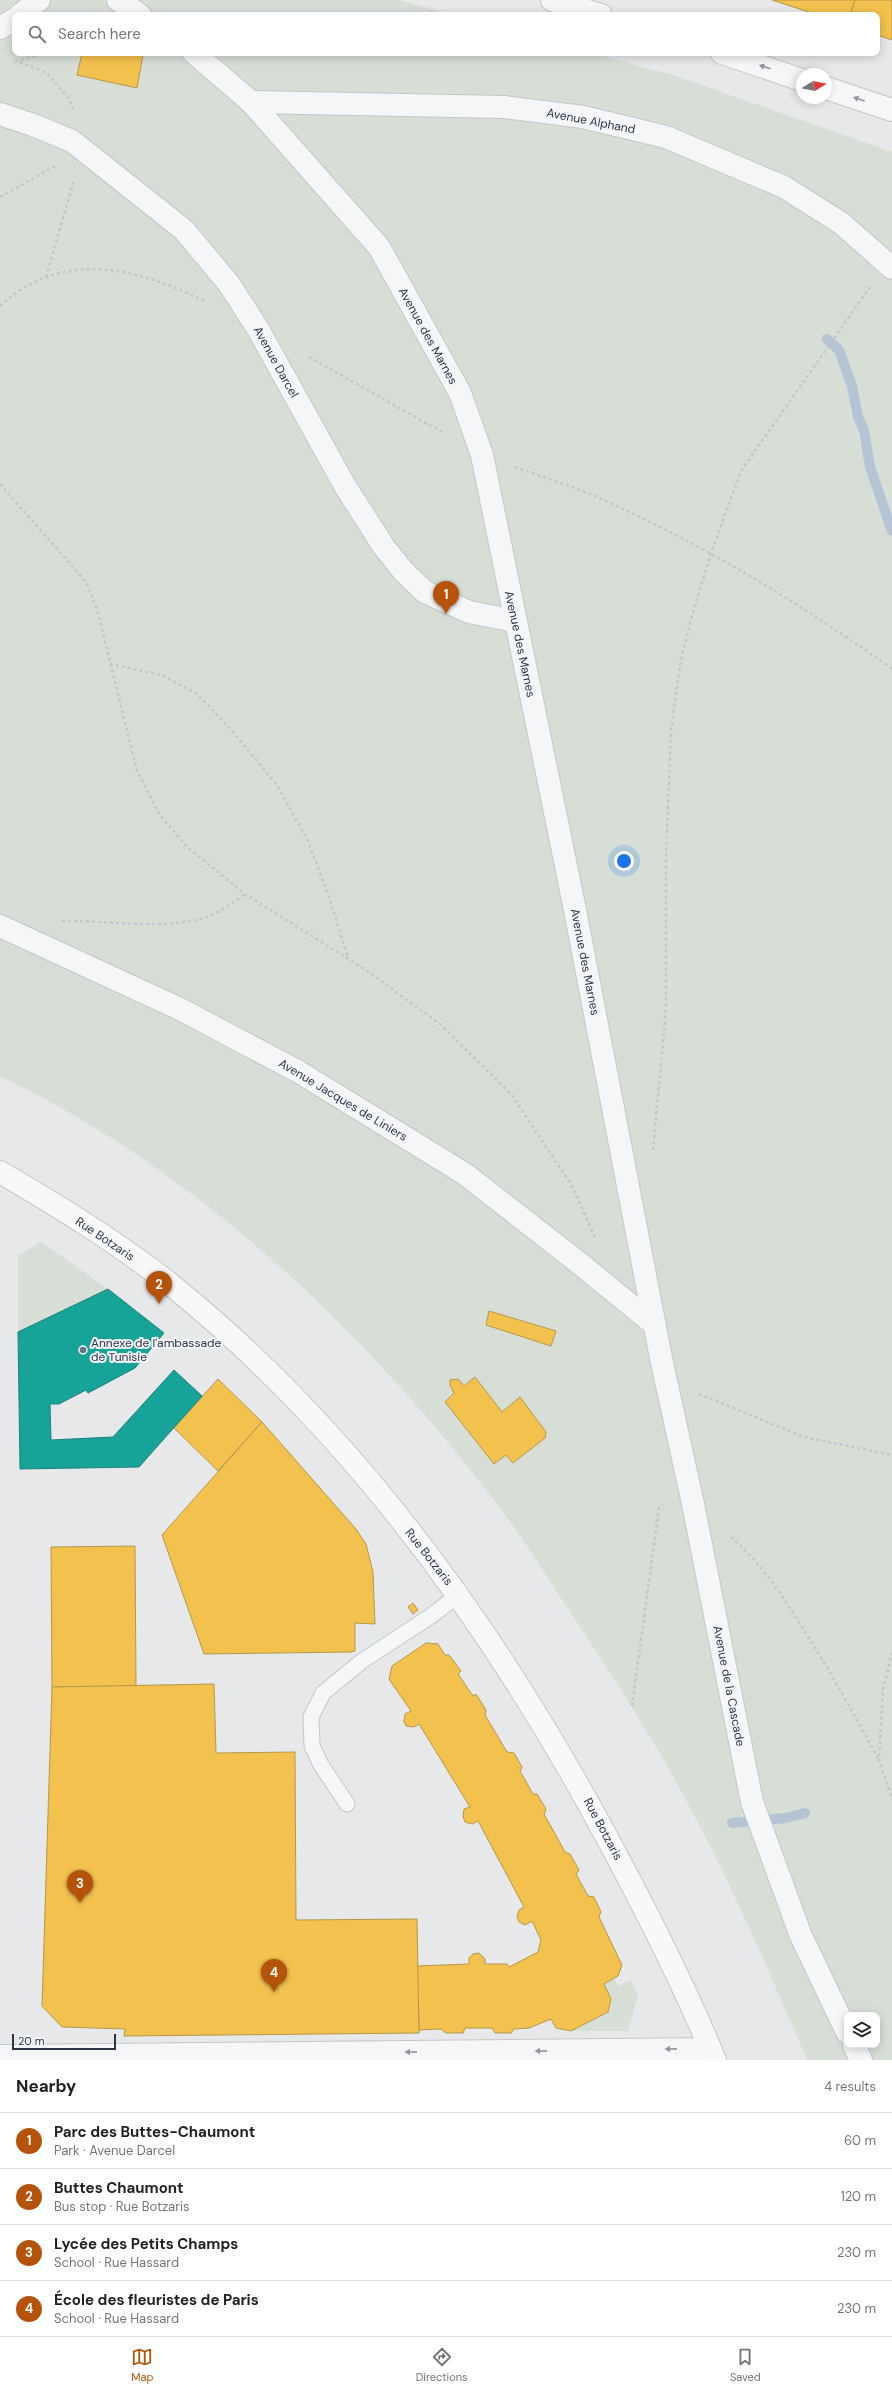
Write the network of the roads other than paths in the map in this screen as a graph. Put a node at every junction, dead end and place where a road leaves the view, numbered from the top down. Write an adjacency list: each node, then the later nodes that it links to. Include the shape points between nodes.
1 (39, 0): 4 (street)
2 (118, 0): 5 (street)
3 (552, 0): 6 (street)
4 (24, 12)
5 (136, 12)
6 (591, 12)
7 (12, 21): 8 (street)
8 (0, 28)
9 (197, 56): 13 (street, Avenue des Marnes)
10 (731, 56): 11 (street, one-way to 10)
11 (796, 78)
12 (832, 90): 14 (street, one-way to 12)
13 (251, 102): 16 (street, Avenue Alphand, via 504,106 583,117 666,137 784,187 841,223); 17 (street, Avenue des Marnes, via 379,247 460,393 482,455)
14 (892, 110)
15 (5, 116): 17 (street, Avenue Darcel, via 78,145 184,230 229,284 258,329 345,486 384,548 404,572 425,592 469,612)
16 (890, 265)
17 (515, 621): 20 (street, Avenue des Marnes, via 575,910)
18 (0, 926): 20 (street, Avenue Jacques de Liniers, via 180,1009 299,1072 464,1174)
19 (1, 1176): 21 (street, Rue Botzaris, via 106,1237 169,1283 228,1333 335,1440)
20 (655, 1325): 23 (street, Avenue de la Cascade, via 752,1802 801,1936)
21 (458, 1595): 22 (lane, via 431,1616 362,1661 320,1699 311,1717 312,1746 321,1765); 25 (street, Rue Botzaris, via 544,1724 576,1780 679,1974)
22 (347, 1804)
23 (844, 2026)
24 (856, 2048): 27 (street)
25 (713, 2054): 26 (street, one-way to 26)
26 (0, 2056)
27 (862, 2060)

